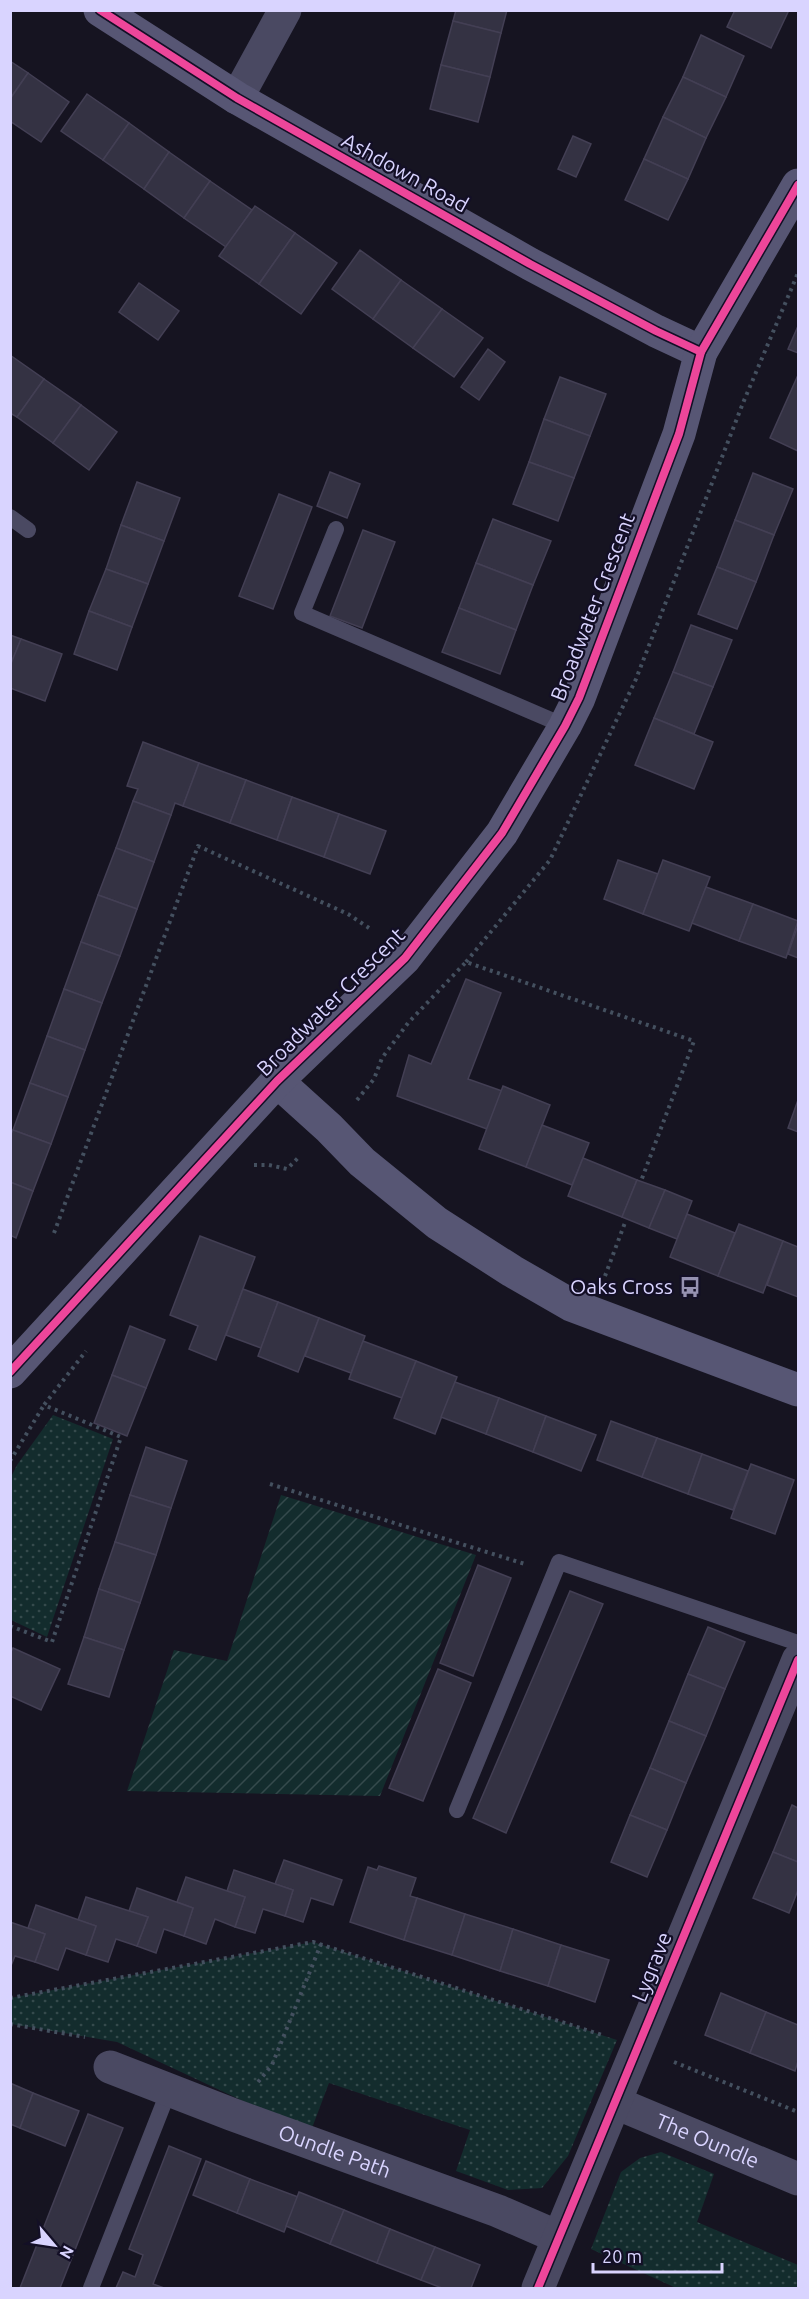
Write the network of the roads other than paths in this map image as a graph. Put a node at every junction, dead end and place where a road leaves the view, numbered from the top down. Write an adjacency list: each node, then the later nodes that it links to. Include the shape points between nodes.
1 (100, 10): 3 (street, Ashdown Road)
2 (285, 10): 3 (street)
3 (237, 98): 5 (street, Ashdown Road, via 530,264)
4 (798, 185): 5 (street, Broadwater Crescent)
5 (701, 352): 9 (street, Broadwater Crescent, via 679,434)
6 (10, 517): 8 (lane)
7 (336, 529): 9 (lane, via 302,613)
8 (28, 530)
9 (565, 726): 10 (street, Broadwater Crescent, via 502,833 412,950)
10 (276, 1081): 11 (street, Broadwater Crescent); 12 (street, via 362,1162 437,1222 561,1300)
11 (10, 1372)
12 (798, 1390)
13 (798, 1643): 15 (lane, via 559,1562)
14 (798, 1660): 18 (street, Lygrave)
15 (457, 1810)
16 (110, 2067): 17 (street, Oundle Path)
17 (169, 2090): 20 (street, Oundle Path, via 498,2211); 21 (lane)
18 (616, 2103): 19 (street, The Oundle); 20 (street, Lygrave)
19 (798, 2179)
20 (558, 2237): 22 (street, Lygrave)
21 (91, 2289)
22 (538, 2289)

